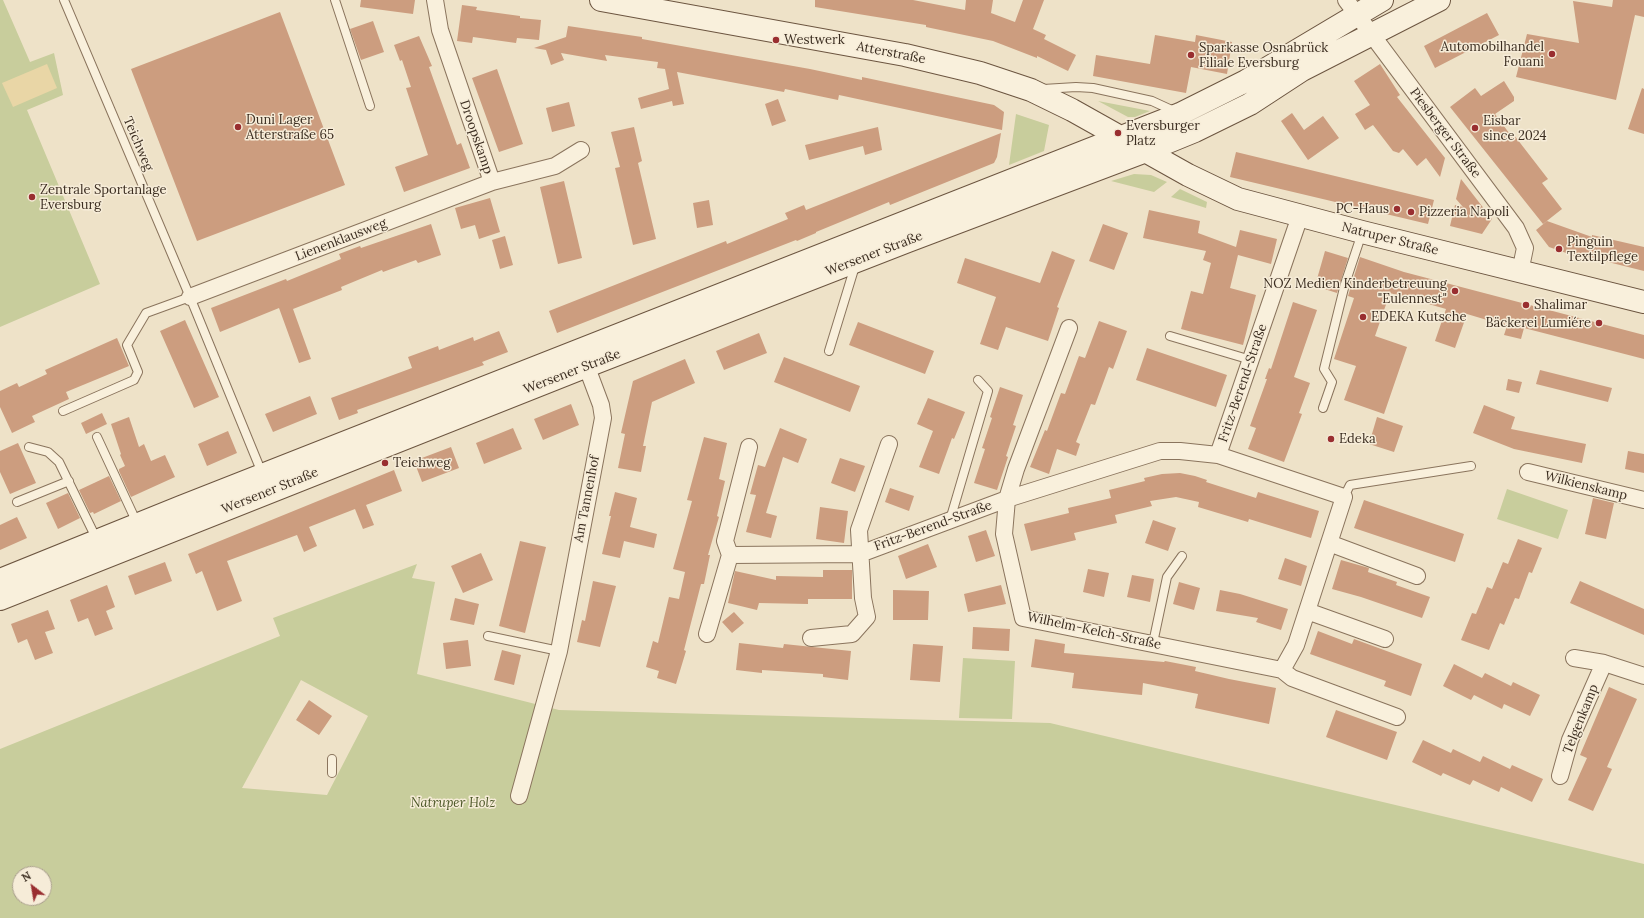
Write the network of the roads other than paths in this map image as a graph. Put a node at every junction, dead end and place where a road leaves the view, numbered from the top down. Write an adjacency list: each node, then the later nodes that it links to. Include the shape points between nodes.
1 (64, 0): 21 (lane, Teichweg)
2 (334, 0): 11 (lane)
3 (435, 0): 16 (street, Droopskamp, via 440,30)
4 (601, 0): 7 (main road, Atterstraße)
5 (1382, 0): 8 (main road, Wersener Straße)
6 (1439, 0): 9 (main road, Wersener Straße)
7 (625, 2): 10 (main road, Atterstraße, via 905,55 980,73)
8 (1352, 7): 9 (street, Piesberger Straße); 12 (main road, Wersener Straße, via 1246,80)
9 (1372, 34): 15 (main road, Wersener Straße, via 1302,70 1250,104 1223,118); 20 (street, Piesberger Straße, via 1516,228 1525,248)
10 (1031, 90): 12 (lane, via 1093,88 1152,101); 13 (main road, Atterstraße)
11 (370, 106)
12 (1180, 114): 13 (main road, Wersener Straße)
13 (1120, 137): 15 (main road); 26 (main road, Wersener Straße)
14 (581, 150): 16 (street, Droopskamp, via 555,166)
15 (1146, 151): 17 (main road, Natruper Straße, via 1232,196); 19 (main road, Wersener Straße)
16 (492, 182): 21 (street, Lienenklausweg)
17 (1300, 216): 18 (main road, Natruper Straße); 27 (street, Fritz-Berend-Straße)
18 (1362, 232): 20 (main road, Natruper Straße); 29 (lane, via 1324,369 1332,382)
19 (857, 260): 25 (lane); 26 (main road, Wersener Straße)
20 (1520, 272): 22 (main road, Natruper Straße)
21 (190, 297): 30 (lane, via 146,313 127,345 138,372 134,380); 38 (lane, Teichweg)
22 (1644, 302)
23 (1069, 328): 41 (street, Fritz-Berend-Straße, via 1016,468)
24 (1170, 336): 27 (lane)
25 (829, 351)
26 (584, 358): 38 (main road, Wersener Straße); 53 (main road, Wersener Straße); 60 (street, Am Tannenhof, via 602,405 603,418)
27 (1251, 360): 35 (street, Fritz-Berend-Straße)
28 (978, 380): 44 (lane, via 988,391)
29 (1323, 408)
30 (63, 412)
31 (97, 437): 45 (lane)
32 (889, 444): 48 (street, Fritz-Berend-Straße, via 859,530)
33 (29, 447): 39 (lane, via 48,452 59,462)
34 (749, 447): 49 (street, via 725,541)
35 (1218, 456): 40 (street); 41 (street, Fritz-Berend-Straße, via 1180,450 1160,451)
36 (1471, 466): 40 (lane, via 1350,485)
37 (1528, 472): 42 (street, Wilkienskamp)
38 (263, 475): 45 (main road, Wersener Straße)
39 (69, 481): 43 (lane); 46 (lane)
40 (1344, 496): 47 (street)
41 (1007, 499): 44 (street, Fritz-Berend-Straße); 59 (street, Wilhelm-Kelch-Straße, via 1004,534 1023,618)
42 (1644, 500)
43 (17, 502)
44 (950, 520): 48 (street, Fritz-Berend-Straße)
45 (138, 525): 46 (main road, Wersener Straße)
46 (97, 541): 52 (main road, Wersener Straße)
47 (1329, 543): 51 (street); 54 (street)
48 (860, 554): 49 (street, Fritz-Berend-Straße); 57 (street, Fritz-Berend-Straße, via 867,617 852,634)
49 (730, 555): 55 (street)
50 (1182, 556): 59 (lane, via 1167,576)
51 (1417, 576)
52 (0, 580)
53 (0, 599)
54 (1307, 612): 58 (street); 63 (street, via 1296,646)
55 (707, 634)
56 (488, 636): 60 (lane)
57 (811, 638)
58 (1385, 640)
59 (1153, 643): 63 (street, Wilhelm-Kelch-Straße)
60 (559, 651): 69 (street, Am Tannenhof)
61 (1574, 658): 62 (street)
62 (1604, 663): 64 (street); 68 (street, Telgenkamp, via 1570,740)
63 (1282, 670): 65 (street, Wilhelm-Kelch-Straße, via 1292,678)
64 (1644, 676)
65 (1397, 717)
66 (332, 759): 67 (lane)
67 (332, 773)
68 (1560, 776)
69 (519, 796)

